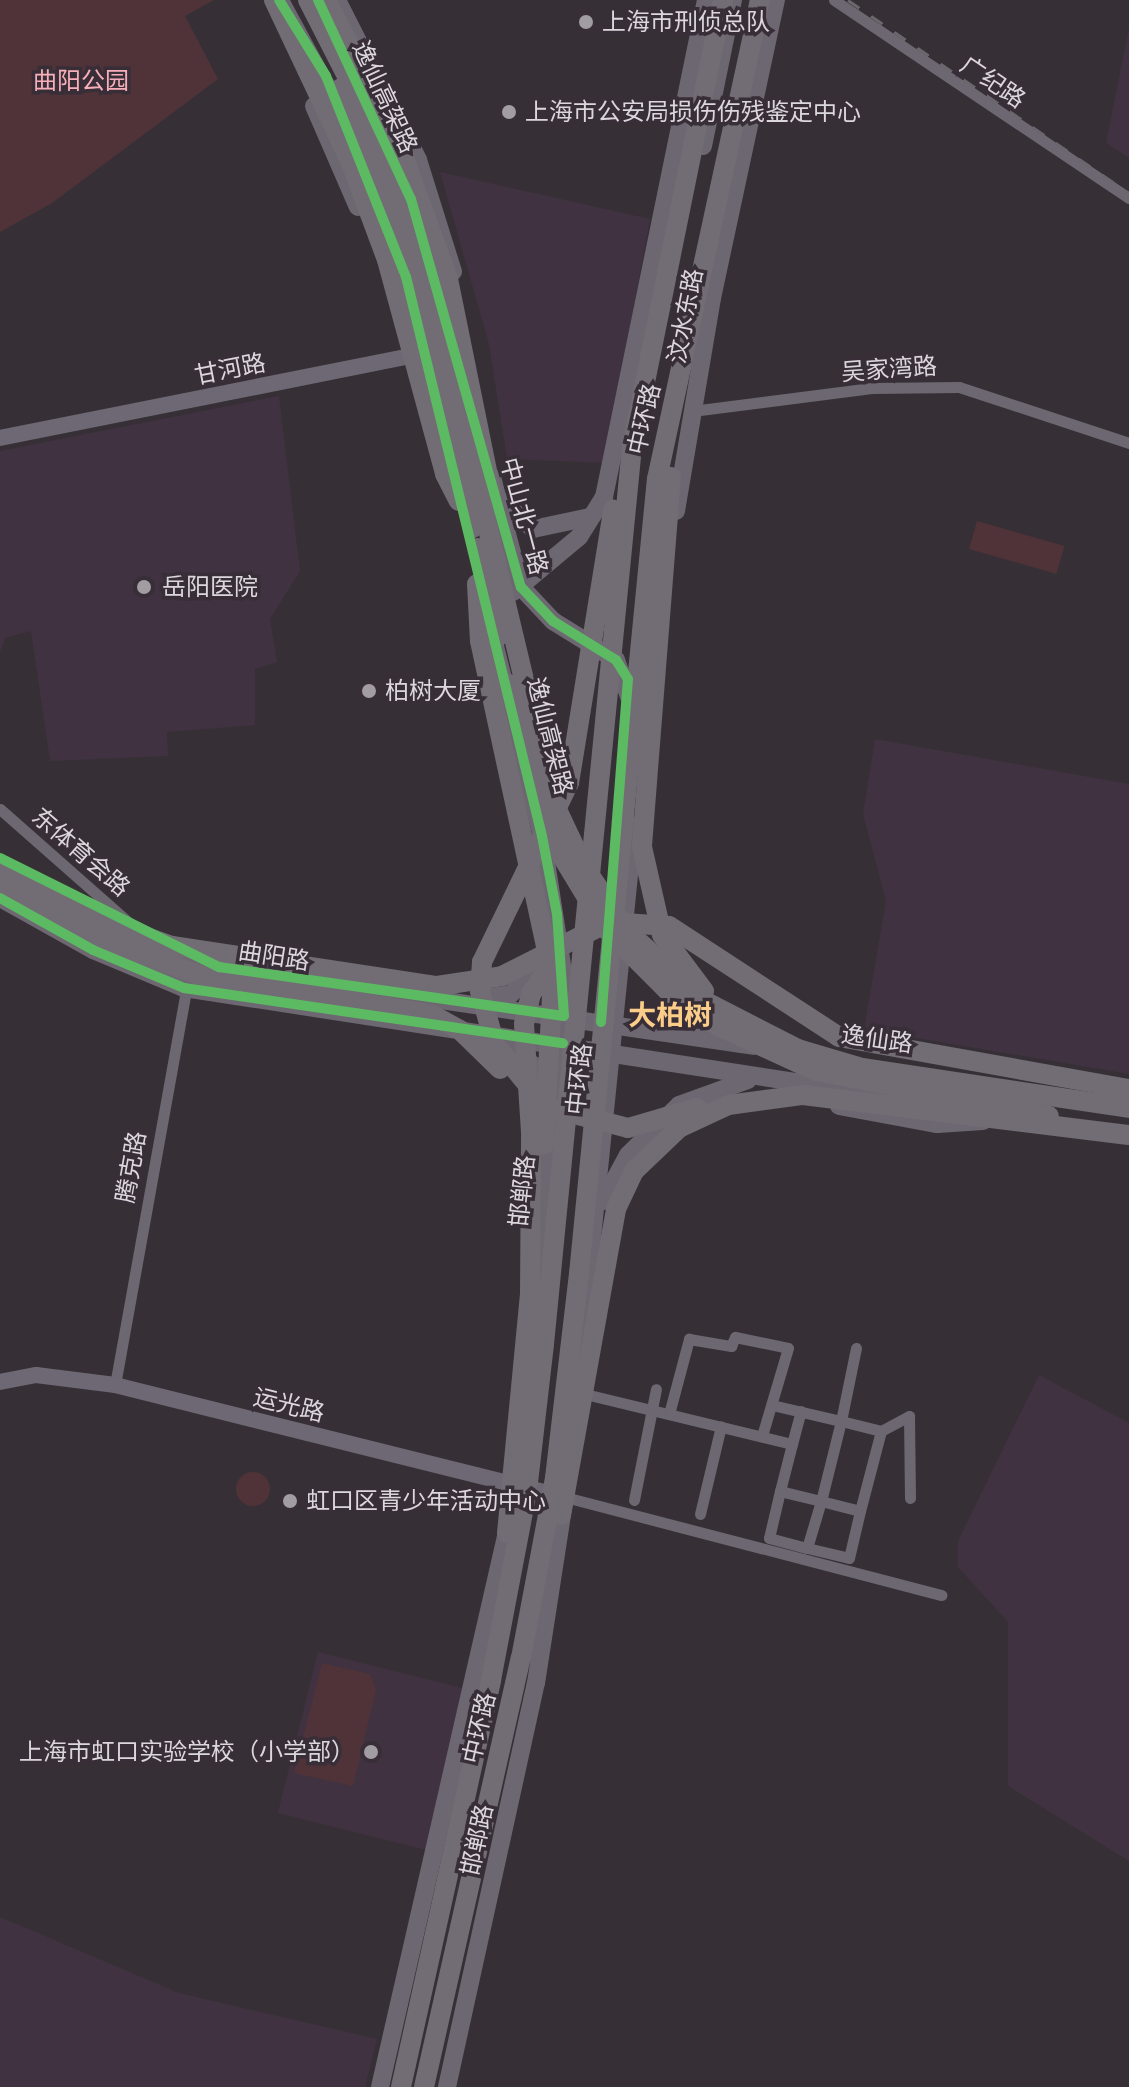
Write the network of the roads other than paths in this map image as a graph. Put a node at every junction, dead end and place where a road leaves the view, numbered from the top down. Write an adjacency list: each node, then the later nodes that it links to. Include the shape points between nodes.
1 (274, 0): 18 (main road); 25 (highway, bridge, via 351,163 387,260 445,474)
2 (292, 0): 25 (highway, 逸仙高架路, bridge, via 341,88 406,256)
3 (308, 0): 29 (highway, 逸仙高架路, bridge, via 376,133 427,274)
4 (318, 0): 16 (main road, via 411,199)
5 (326, 0): 29 (highway, bridge, via 395,133 448,279 472,375)
6 (337, 0): 16 (main road, via 418,160 442,223)
7 (706, 0): 14 (main road, 汶水东路)
8 (723, 0): 17 (highway, 中环路, bridge)
9 (733, 0): 13 (main road, 汶水东路)
10 (752, 0): 30 (main road, 汶水东路, via 650,512)
11 (834, 0): 15 (street, 广纪路)
12 (775, 2): 19 (highway, 中环路, bridge); 20 (main road, 汶水东路)
13 (700, 160): 14 (main road); 24 (main road, 汶水东路, via 639,445)
14 (666, 196): 24 (main road, 汶水东路)
15 (1129, 198)
16 (463, 342): 18 (street, 甘河路); 23 (main road, 中山北一路, via 466,377)
17 (649, 351): 61 (highway, bridge, via 594,597 569,783 482,962 480,991 495,1045); 97 (highway, 中环路, bridge, via 613,597 527,1491)
18 (415, 356): 21 (street, 甘河路); 27 (main road, via 431,384 481,593)
19 (677, 394): 51 (highway, bridge, via 644,873 669,947); 96 (highway, 中环路, bridge, via 657,479 555,1478)
20 (692, 411): 22 (street, 吴家湾路, via 872,388 959,387); 30 (main road, 汶水东路)
21 (0, 438)
22 (1129, 443)
23 (496, 491): 24 (main road, via 533,529 572,527); 26 (main road, 中山北一路)
24 (597, 512): 26 (main road, 汶水东路)
25 (475, 538): 64 (highway, 逸仙高架路, bridge, via 526,753 557,848 606,929 652,978 718,1026 816,1071); 68 (highway, bridge, via 480,641 554,1000)
26 (521, 587): 27 (main road, 汶水东路); 28 (main road, 中山北一路); 29 (main road)
27 (493, 613): 29 (main road); 32 (main road)
28 (553, 621): 30 (main road, 中山北一路, via 616,660); 31 (main road, 中山北一路, via 613,673)
29 (512, 624): 35 (main road); 51 (highway, 逸仙高架路, bridge, via 553,801 584,867 648,954)
30 (639, 692): 31 (main road, 中山北一路); 39 (main road, 汶水东路, via 640,769)
31 (626, 733): 52 (main road, 中山北一路)
32 (522, 769): 34 (main road); 38 (main road, via 519,822)
33 (0, 809): 44 (street, 东体育会路)
34 (533, 810): 36 (main road); 38 (main road)
35 (562, 823): 41 (main road); 52 (main road, via 580,907)
36 (542, 836): 41 (main road); 52 (main road, via 557,914)
37 (0, 858): 44 (main road, 曲阳路)
38 (528, 867): 50 (main road, via 543,945 525,984 499,998)
39 (631, 867): 46 (main road); 52 (main road, 汶水东路)
40 (0, 868): 45 (highway, bridge, via 115,928 172,946 437,986 502,976)
41 (559, 868): 52 (main road)
42 (0, 884): 61 (highway, bridge, via 98,939 198,976 431,1014)
43 (0, 898): 49 (main road, 曲阳路, via 93,950)
44 (134, 927): 47 (main road, 曲阳路)
45 (589, 930): 58 (highway, bridge, via 630,920 678,930 799,1016 852,1041); 68 (highway, bridge, via 543,973 524,1024 534,1191)
46 (641, 930): 48 (main road); 52 (main road)
47 (201, 961): 49 (street, 腾克路); 50 (main road, 曲阳路)
48 (667, 974): 54 (main road); 56 (main road, via 725,1023)
49 (184, 988): 53 (main road, 曲阳路); 71 (street, 腾克路)
50 (386, 993): 52 (main road, 曲阳路)
51 (726, 1014): 62 (highway, 逸仙高架路, bridge, via 798,1049 862,1068)
52 (590, 1021): 54 (main road, 逸仙路); 55 (main road); 55 (main road)
53 (468, 1027): 55 (main road, 曲阳路); 63 (main road, via 533,1065)
54 (710, 1040): 56 (main road, 逸仙路)
55 (588, 1048): 57 (main road); 63 (main road, 邯郸路); 65 (main road, 邯郸路); 67 (main road, 邯郸路); 78 (main road, 邯郸路, via 563,1373)
56 (779, 1050): 60 (main road, 逸仙路)
57 (784, 1079): 64 (main road, via 835,1105 923,1122 1013,1116); 65 (main road, via 725,1083 679,1105 628,1155)
58 (1129, 1089)
59 (763, 1097): 61 (highway, bridge, via 628,1128 591,1124); 64 (highway, bridge, via 819,1096); 96 (highway, bridge, via 679,1128 646,1157 623,1192 582,1426)
60 (1129, 1098)
61 (541, 1101)
62 (1129, 1108)
63 (554, 1122): 66 (main road, 邯郸路)
64 (1129, 1134)
65 (595, 1221): 73 (main road, 邯郸路)
66 (541, 1252): 67 (main road); 85 (main road, 邯郸路)
67 (552, 1281): 81 (main road, 邯郸路)
68 (530, 1293): 97 (highway, bridge)
69 (856, 1348): 79 (street)
70 (0, 1382): 71 (street, 运光路, via 45,1376)
71 (115, 1385): 85 (street, 运光路)
72 (656, 1389): 75 (street)
73 (576, 1392): 75 (street); 78 (main road, 邯郸路)
74 (772, 1405): 76 (street); 77 (street, via 788,1348 735,1337 731,1346 689,1339); 83 (street)
75 (654, 1410): 77 (street); 90 (street)
76 (801, 1411): 79 (street); 84 (street)
77 (669, 1414): 80 (street)
78 (573, 1421): 81 (main road, via 562,1458 550,1467 535,1460); 88 (main road, 邯郸路)
79 (841, 1421): 82 (street); 91 (street)
80 (721, 1426): 83 (street); 93 (street)
81 (531, 1427): 85 (main road, 邯郸路)
82 (881, 1431): 89 (street, via 909,1416); 92 (street)
83 (762, 1436): 84 (street)
84 (792, 1444): 86 (street)
85 (517, 1488): 87 (street, 运光路); 99 (main road, 邯郸路)
86 (780, 1491): 91 (street); 94 (street, via 769,1538)
87 (544, 1494): 88 (street, 运光路); 98 (main road, via 526,1604)
88 (565, 1497): 95 (street); 98 (main road, 邯郸路)
89 (910, 1498)
90 (634, 1500)
91 (821, 1501): 92 (street); 94 (street)
92 (860, 1511): 94 (street, via 849,1558)
93 (700, 1514)
94 (807, 1548)
95 (941, 1595)
96 (521, 1658): 101 (highway, 中环路)
97 (491, 1680): 100 (highway, 中环路)
98 (536, 1683): 102 (main road, 邯郸路)
99 (380, 2087)
100 (401, 2087)
101 (424, 2087)
102 (447, 2087)

